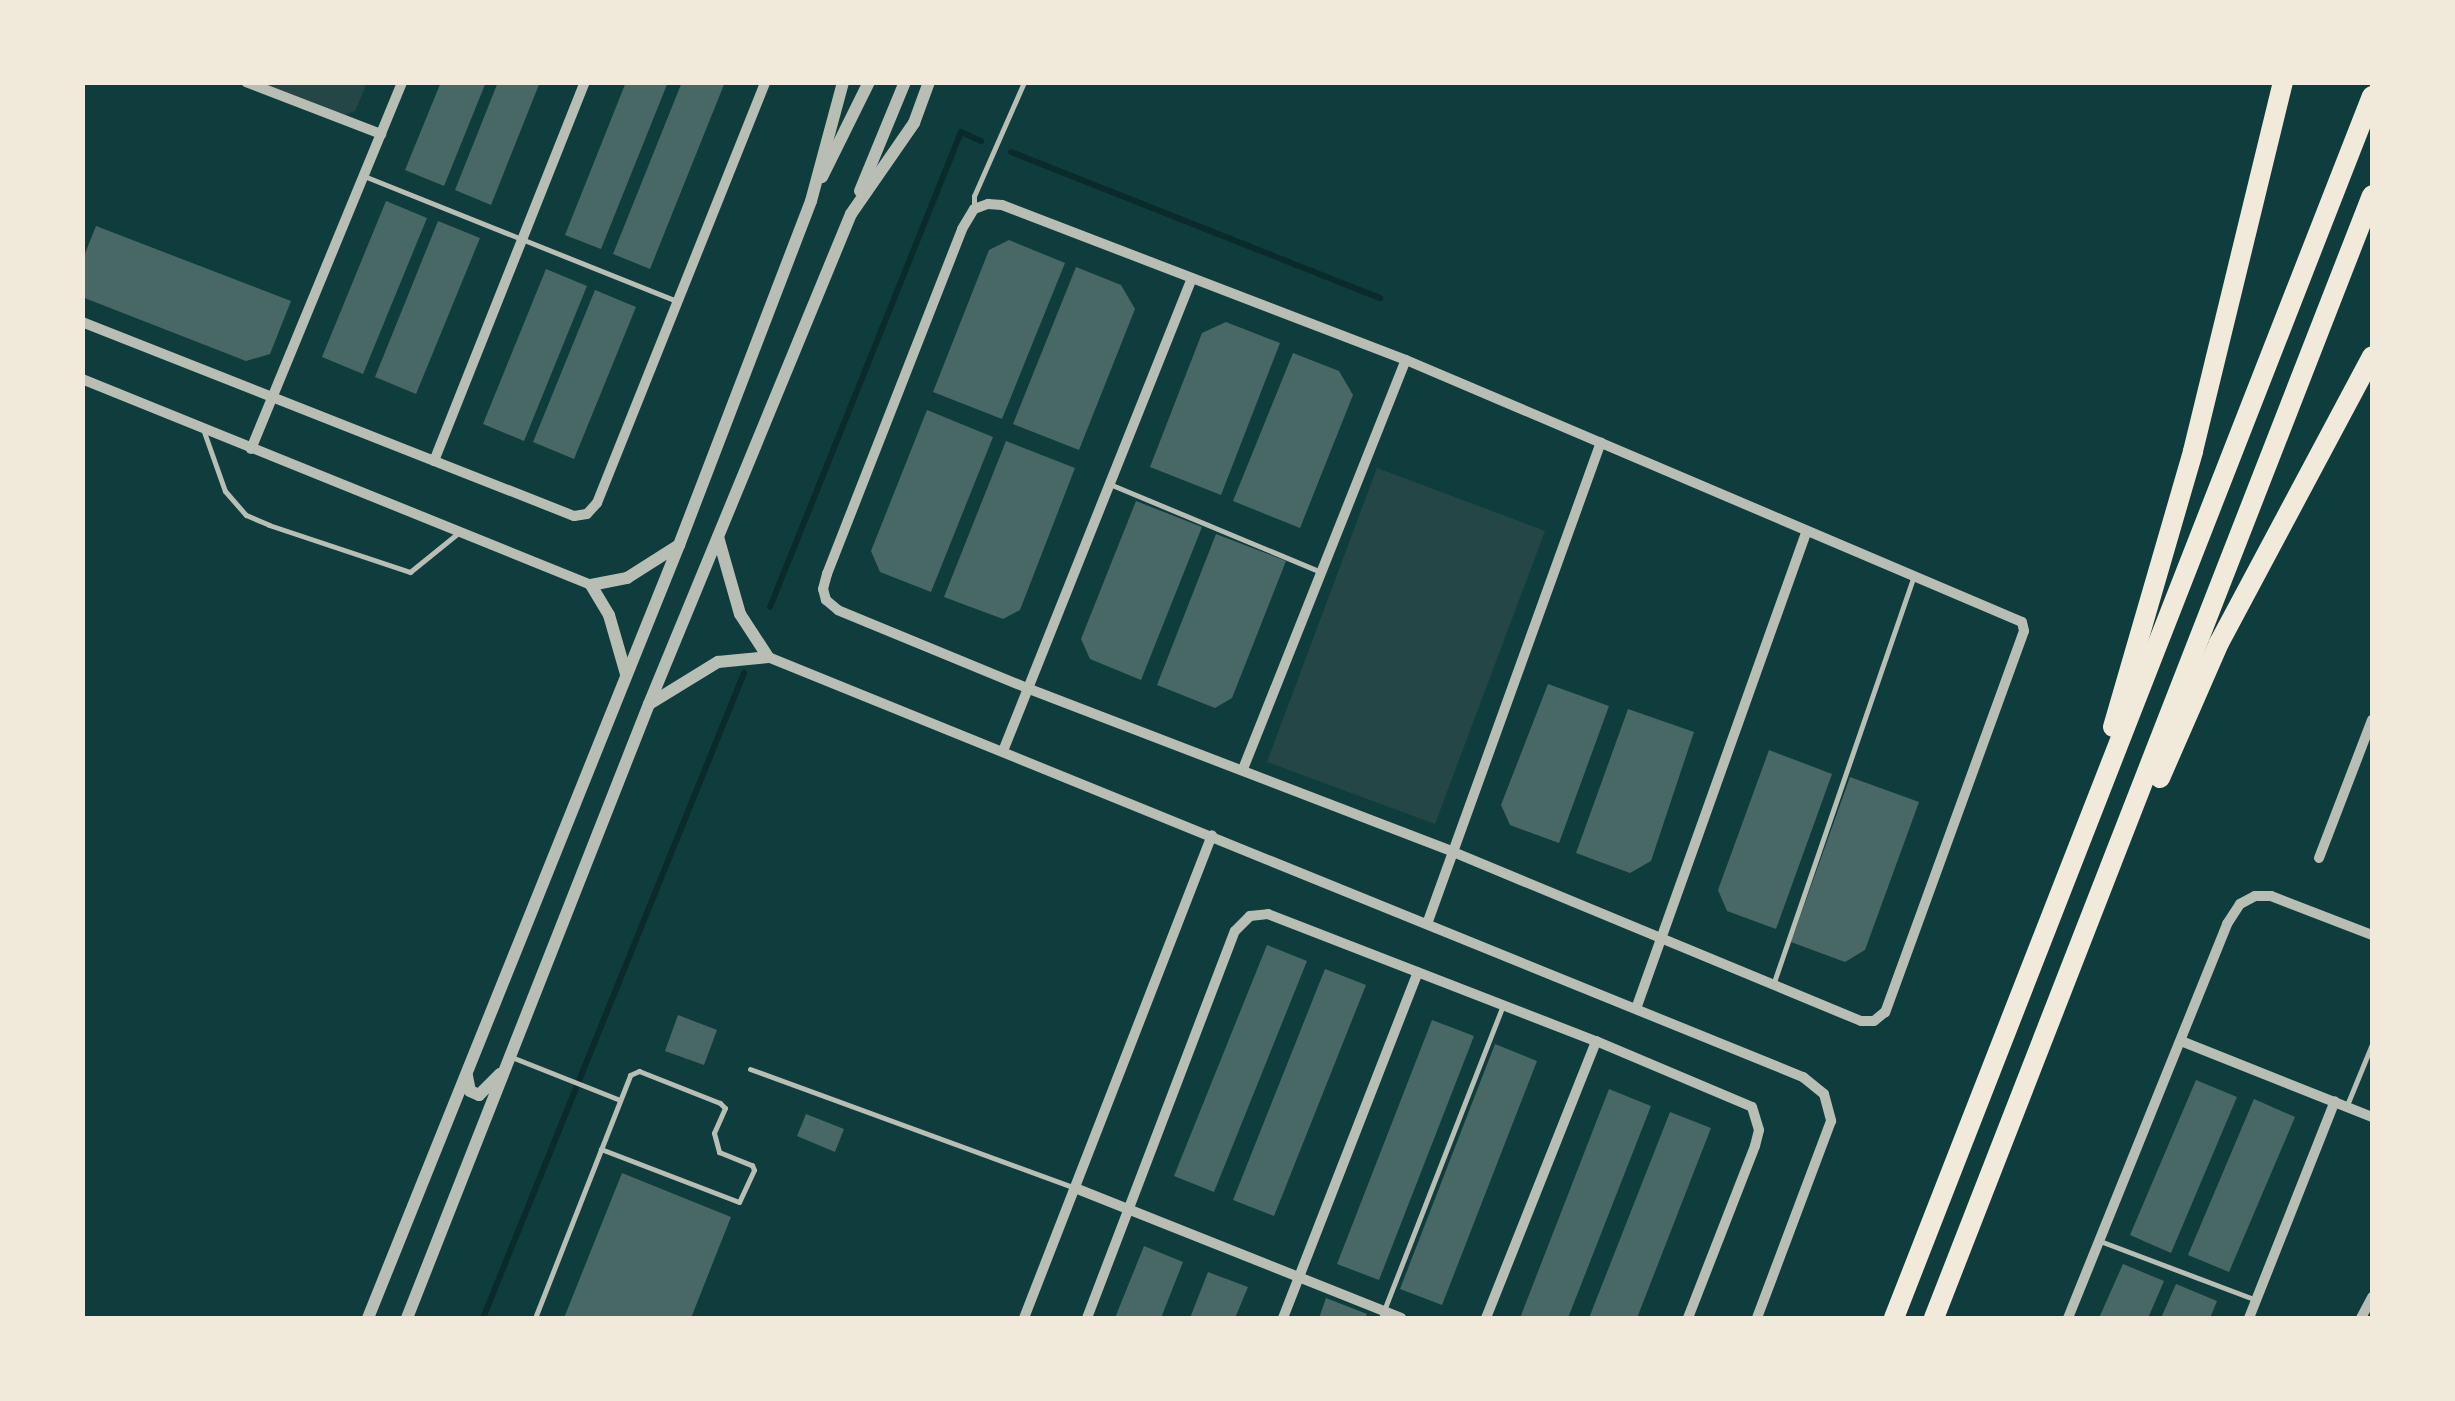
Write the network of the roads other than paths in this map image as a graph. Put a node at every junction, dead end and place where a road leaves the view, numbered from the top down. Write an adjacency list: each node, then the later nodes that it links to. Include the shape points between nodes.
1 (246, 82): 12 (street)
2 (402, 82): 12 (street)
3 (585, 82): 18 (street)
4 (765, 82): 20 (street)
5 (843, 82): 15 (street)
6 (869, 82): 15 (street)
7 (905, 82): 17 (street)
8 (929, 82): 17 (street, via 914,123)
9 (1024, 82): 16 (lane)
10 (2284, 82): 46 (highway, via 2194,451)
11 (2372, 96): 46 (highway)
12 (381, 134): 13 (street)
13 (364, 176): 18 (lane); 25 (street)
14 (2372, 195): 60 (highway)
15 (812, 198): 34 (street)
16 (974, 209): 19 (street, via 1002,204); 40 (street, via 823,589 838,610)
17 (851, 214): 33 (street)
18 (523, 238): 20 (lane); 29 (street)
19 (1192, 278): 23 (street); 30 (street)
20 (678, 301): 29 (street, via 587,514 574,516)
21 (82, 322): 25 (street)
22 (2372, 356): 60 (highway, via 2219,643)
23 (1406, 360): 27 (street); 35 (street)
24 (82, 378): 26 (street)
25 (274, 398): 28 (street); 29 (street)
26 (203, 430): 28 (street); 31 (lane, via 225,491 236,506 269,525 408,572)
27 (1601, 442): 32 (street); 48 (street)
28 (251, 449): 31 (street)
29 (434, 461)
30 (1109, 484): 35 (lane); 40 (street)
31 (459, 532): 37 (street)
32 (1806, 533): 36 (street); 52 (street)
33 (718, 535): 38 (street, via 740,614); 41 (street)
34 (679, 545): 37 (street, via 627,578); 39 (street)
35 (1321, 572): 45 (street)
36 (1913, 577): 54 (lane); 54 (street, via 2014,617 2024,631 1885,1012 1868,1023)
37 (591, 585): 39 (street, via 609,615)
38 (768, 657): 41 (street, via 718,662); 44 (street)
39 (627, 676): 63 (street)
40 (1027, 688): 44 (street); 45 (street)
41 (649, 704): 61 (street)
42 (2372, 720): 43 (street)
43 (2369, 739): 49 (street)
44 (1002, 752): 47 (street)
45 (1242, 769): 48 (street)
46 (2087, 826): 86 (highway)
47 (1212, 835): 50 (street); 69 (street)
48 (1454, 852): 50 (street); 52 (street)
49 (2319, 858)
50 (1427, 924): 56 (street)
51 (2372, 935): 57 (street, via 2271,896 2240,904)
52 (1663, 940): 54 (street); 56 (street)
53 (1418, 972): 55 (street); 70 (street, via 1268,914 1250,916 1235,932); 72 (street)
54 (1774, 982)
55 (1502, 1005): 58 (street); 75 (lane)
56 (1637, 1006): 85 (street, via 1803,1077 1824,1094 1830,1122)
57 (2180, 1040): 65 (street); 71 (street)
58 (1596, 1041): 83 (street); 84 (street, via 1736,1099 1758,1117 1755,1146)
59 (2372, 1044): 66 (lane)
60 (2038, 1055): 87 (highway)
61 (511, 1058): 63 (street, via 479,1094 470,1091); 64 (lane); 77 (street)
62 (750, 1069): 69 (lane)
63 (467, 1073): 76 (street)
64 (620, 1100): 68 (lane); 68 (lane, via 630,1075 639,1071 720,1103 718,1152 752,1166 749,1184 739,1202)
65 (2335, 1101): 66 (street); 74 (street)
66 (2346, 1106): 67 (street)
67 (2372, 1116)
68 (601, 1149): 78 (lane)
69 (1075, 1188): 70 (street); 79 (street)
70 (1129, 1210): 72 (street); 80 (street)
71 (2100, 1241): 74 (lane); 88 (street)
72 (1299, 1277): 75 (street); 81 (street)
73 (2372, 1297): 90 (street)
74 (2256, 1300): 89 (street)
75 (1382, 1315): 82 (street)
76 (368, 1318)
77 (407, 1318)
78 (535, 1318)
79 (1024, 1318)
80 (1086, 1318)
81 (1283, 1318)
82 (1401, 1318)
83 (1486, 1318)
84 (1688, 1318)
85 (1757, 1318)
86 (1894, 1318)
87 (1934, 1318)
88 (2068, 1318)
89 (2248, 1318)
90 (2361, 1318)

